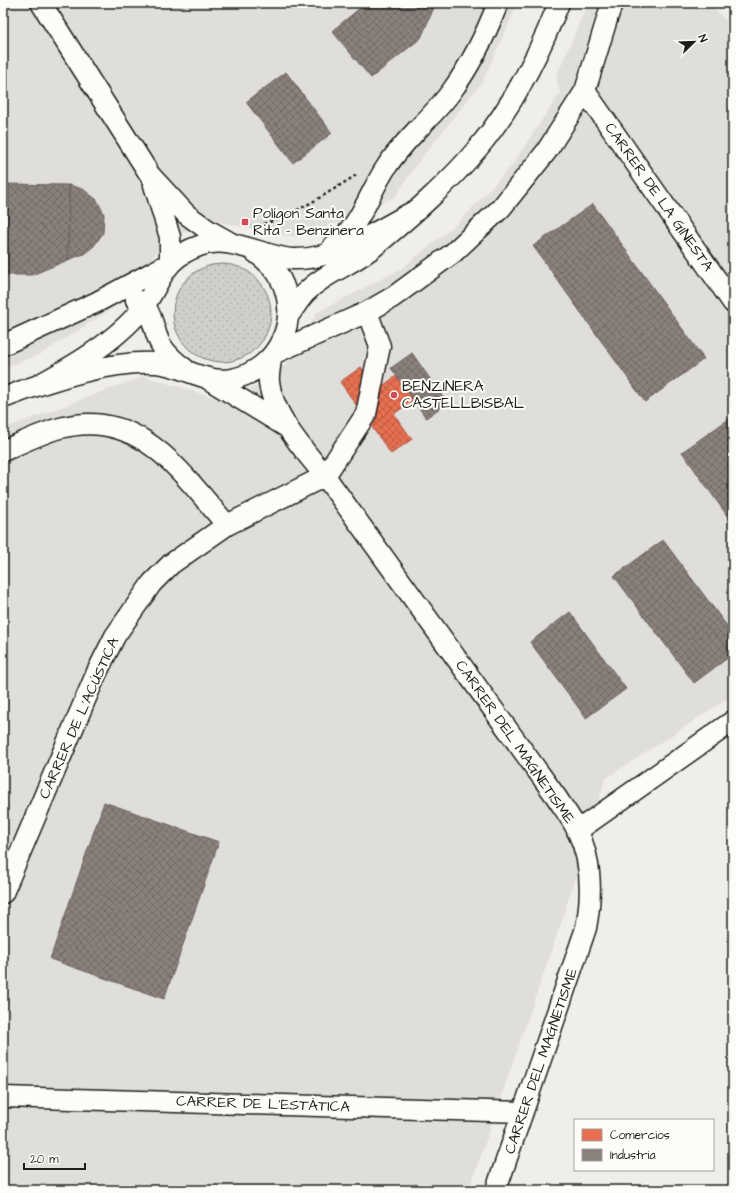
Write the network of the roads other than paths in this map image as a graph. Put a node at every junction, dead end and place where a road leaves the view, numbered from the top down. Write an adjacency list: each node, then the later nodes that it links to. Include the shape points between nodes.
1 (41, 3): 6 (street)
2 (498, 3): 10 (street, via 472,57 451,92 387,165 350,231 342,240)
3 (559, 3): 7 (street, via 531,65 499,120 452,177)
4 (612, 3): 5 (street)
5 (585, 91): 14 (street, CARRER DE LA GINESTA); 15 (street, via 546,152 501,208 453,253 393,297)
6 (150, 175): 8 (street, via 186,214); 11 (street, via 170,237)
7 (416, 210): 10 (street, via 364,237); 16 (street, via 362,257 320,281 305,293)
8 (232, 243): 9 (street); 11 (street, via 199,245)
9 (252, 250): 10 (street, via 294,258); 16 (street, via 268,262 280,277 287,295)
10 (316, 256)
11 (170, 263): 12 (street); 13 (street)
12 (149, 297): 13 (street, via 126,297); 21 (street, via 153,323 160,344 174,361); 22 (street, via 137,316 104,346)
13 (97, 302): 18 (street)
14 (733, 303)
15 (367, 312): 20 (street); 26 (street, via 380,346 366,414)
16 (289, 315): 20 (street, via 285,335)
17 (3, 329): 18 (street)
18 (36, 331): 19 (street)
19 (3, 344)
20 (273, 355): 21 (street, via 253,371 232,379); 24 (street, CARRER DEL MAGNETISME, via 269,381)
21 (201, 376): 22 (street, via 157,363 136,363); 24 (street, CARRER DEL MAGNETISME)
22 (40, 384): 23 (street)
23 (3, 398)
24 (288, 428): 26 (street, CARRER DEL MAGNETISME)
25 (3, 451): 27 (street, via 59,428 81,424 119,427 152,445 168,459)
26 (325, 476): 27 (street, CARRER DE L'ACÚSTICA); 29 (street, CARRER DEL MAGNETISME, via 558,798)
27 (227, 525): 30 (street, CARRER DE L'ACÚSTICA, via 172,564 152,583 115,636 97,672)
28 (733, 721): 29 (street)
29 (578, 831): 32 (street, CARRER DEL MAGNETISME, via 588,868 590,903 586,928)
30 (3, 893)
31 (3, 1097): 32 (street, CARRER DE L'ESTÀTICA)
32 (523, 1112): 33 (street, CARRER DEL MAGNETISME)
33 (496, 1190)

